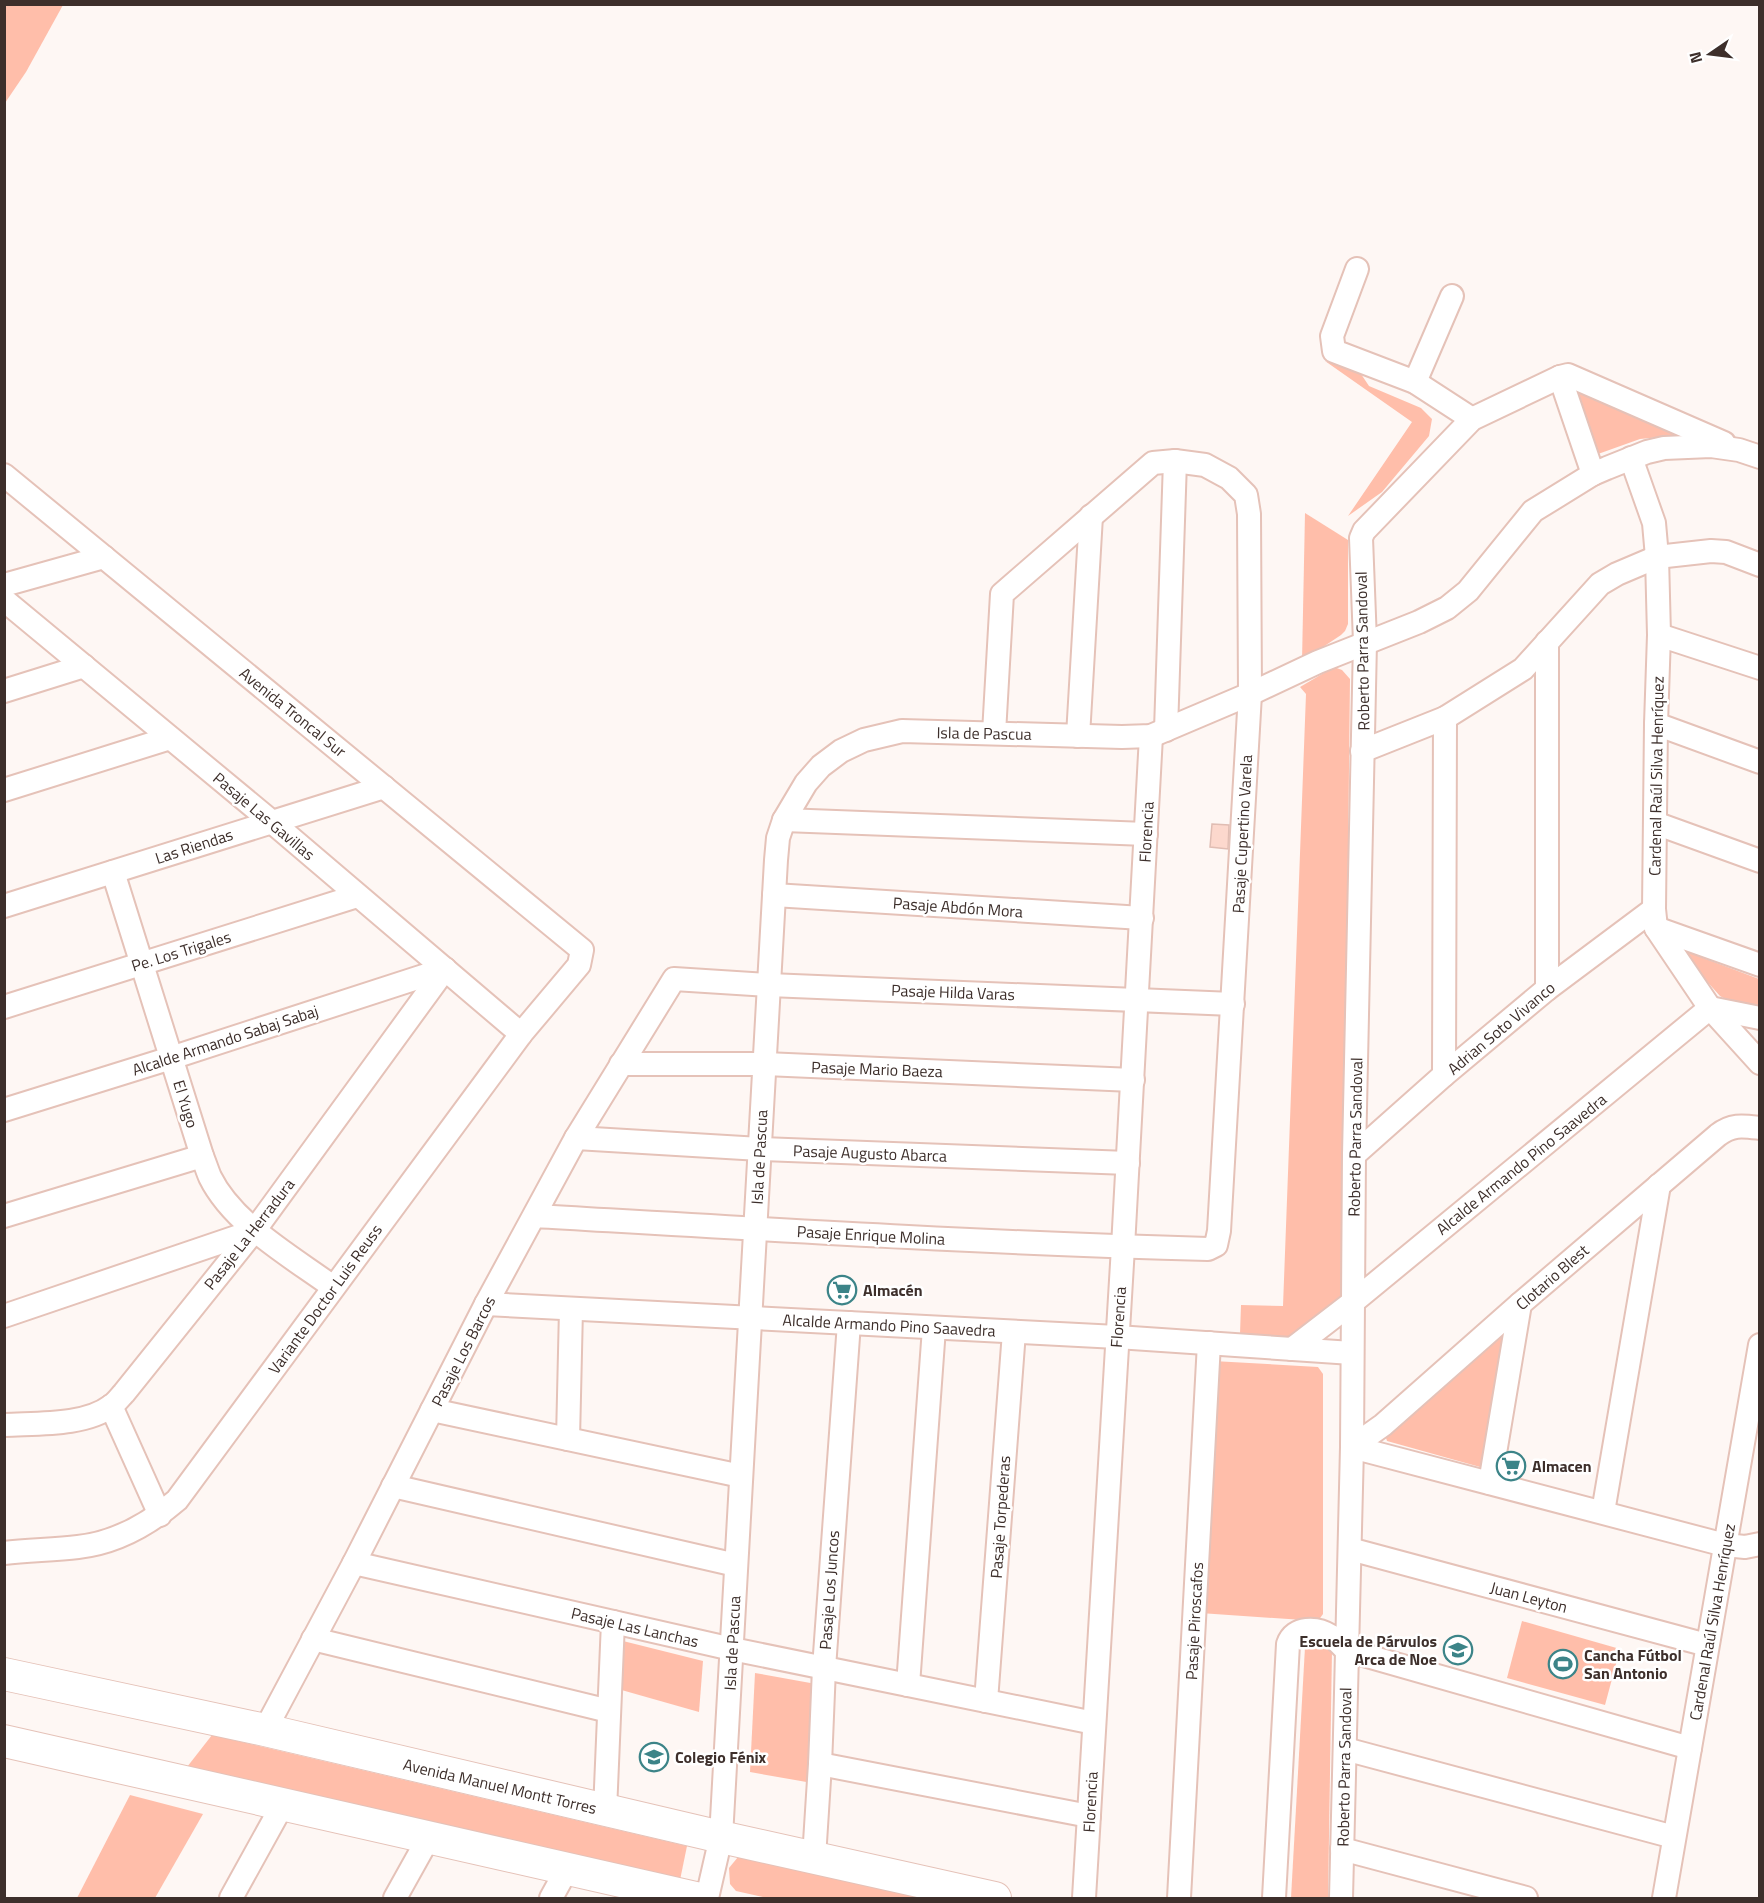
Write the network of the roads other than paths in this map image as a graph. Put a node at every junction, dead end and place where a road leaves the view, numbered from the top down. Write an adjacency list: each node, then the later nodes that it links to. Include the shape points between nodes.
1 (1357, 269): 4 (street, via 1332,336 1334,351)
2 (1452, 296): 4 (street)
3 (1560, 377): 5 (street, Roberto Parra Sandoval); 6 (street, via 1568,375); 9 (street)
4 (1415, 382): 5 (street)
5 (1472, 419): 18 (street, Roberto Parra Sandoval, via 1364,531 1360,546)
6 (1749, 453): 7 (street, via 1711,446 1664,448)
7 (1631, 458): 9 (street); 13 (street, Cardenal Raúl Silva Henríquez, via 1654,523)
8 (1175, 461): 11 (street, via 1153,463); 23 (street, Pasaje Cupertino Varela, via 1205,465 1229,478 1246,495); 27 (street, Florencia)
9 (1593, 474): 18 (street, via 1533,512 1468,591 1447,608)
10 (4, 475): 12 (street, Avenida Troncal Sur)
11 (1091, 516): 26 (street, via 1002,594); 28 (street)
12 (104, 557): 15 (street); 32 (street, Avenida Troncal Sur)
13 (1658, 557): 14 (street, via 1711,550); 17 (street, Cardenal Raúl Silva Henríquez); 19 (street, via 1600,584)
14 (1760, 565)
15 (4, 585)
16 (4, 600): 20 (street, Pasaje Las Gavillas)
17 (1659, 635): 21 (street); 25 (street, Cardenal Raúl Silva Henríquez)
18 (1365, 642): 23 (street); 30 (street, Roberto Parra Sandoval)
19 (1547, 642): 24 (street, via 1522,669); 51 (street)
20 (84, 666): 22 (street); 29 (street, Pasaje Las Gavillas)
21 (1760, 668)
22 (4, 691)
23 (1250, 694): 27 (street); 53 (street, Pasaje Cupertino Varela)
24 (1445, 718): 30 (street); 62 (street)
25 (1656, 724): 31 (street); 36 (street, Cardenal Raúl Silva Henríquez)
26 (994, 733): 28 (street, Isla de Pascua); 34 (street, Isla de Pascua, via 902,731 864,740 821,766)
27 (1159, 733): 28 (street, Isla de Pascua); 37 (street, Florencia)
28 (1078, 736)
29 (171, 738): 33 (street); 35 (street, Pasaje Las Gavillas)
30 (1362, 751): 68 (street, Roberto Parra Sandoval)
31 (1760, 762)
32 (384, 787): 35 (street, Las Riendas); 45 (street, Avenida Troncal Sur)
33 (4, 790)
34 (784, 820): 37 (street); 40 (street, Isla de Pascua, via 778,838)
35 (272, 822): 39 (street, Las Riendas); 41 (street, Pasaje Las Gavillas)
36 (1655, 823): 38 (street); 44 (street, Cardenal Raúl Silva Henríquez)
37 (1146, 834): 43 (street, Florencia)
38 (1760, 861)
39 (113, 872): 42 (street, Las Riendas); 46 (street, El Yugo)
40 (774, 895): 43 (street, Pasaje Abdón Mora); 50 (street, Isla de Pascua)
41 (357, 896): 46 (street, Pe. Los Trigales); 48 (street, Pasaje Las Gavillas)
42 (4, 906)
43 (1142, 918): 52 (street, Florencia)
44 (1655, 918): 47 (street); 51 (street, Adrian Soto Vivanco); 55 (street)
45 (582, 950): 57 (street, Variante Doctor Luis Reuss, via 579,965)
46 (143, 963): 54 (street, Pe. Los Trigales); 58 (street, El Yugo)
47 (1760, 965)
48 (445, 969): 57 (street, Pasaje Las Gavillas); 58 (street, Alcalde Armando Sabaj Sabaj); 75 (street, Pasaje La Herradura)
49 (674, 979): 50 (street, Pasaje Hilda Varas); 60 (street, Pasaje Los Barcos)
50 (769, 985): 52 (street, Pasaje Hilda Varas); 61 (street, Isla de Pascua)
51 (1547, 989): 62 (street, Adrian Soto Vivanco)
52 (1137, 1000): 53 (street, Pasaje Hilda Varas); 63 (street, Florencia)
53 (1233, 1004): 77 (street, Pasaje Cupertino Varela, via 1219,1231 1216,1245)
54 (4, 1007)
55 (1710, 1008): 56 (street); 59 (street); 79 (street, Alcalde Armando Pino Saavedra)
56 (1760, 1018)
57 (521, 1034): 78 (street, Variante Doctor Luis Reuss)
58 (171, 1058): 64 (street, Alcalde Armando Sabaj Sabaj); 69 (street, El Yugo)
59 (1760, 1063)
60 (621, 1064): 61 (street, Pasaje Mario Baeza); 66 (street, Pasaje Los Barcos)
61 (765, 1064): 63 (street, Pasaje Mario Baeza); 67 (street, Isla de Pascua)
62 (1444, 1075): 68 (street, Adrian Soto Vivanco)
63 (1133, 1080): 70 (street, Florencia)
64 (4, 1110)
65 (1760, 1128): 71 (street, Clotario Blest, via 1740,1125 1723,1131)
66 (576, 1138): 67 (street, Pasaje Augusto Abarca); 73 (street, Pasaje Los Barcos)
67 (760, 1149): 70 (street, Pasaje Augusto Abarca); 74 (street, Isla de Pascua)
68 (1354, 1155): 79 (street, Roberto Parra Sandoval)
69 (202, 1156): 72 (street); 75 (street, El Yugo, via 225,1200)
70 (1128, 1163): 76 (street, Florencia)
71 (1659, 1185): 81 (street, Clotario Blest); 101 (street)
72 (4, 1216)
73 (535, 1216): 74 (street, Pasaje Enrique Molina); 80 (street, Pasaje Los Barcos)
74 (755, 1229): 76 (street, Pasaje Enrique Molina); 84 (street, Isla de Pascua)
75 (254, 1231): 78 (street, El Yugo); 83 (street); 93 (street, Pasaje La Herradura)
76 (1124, 1247): 77 (street, Pasaje Enrique Molina); 88 (street, Florencia)
77 (1208, 1249)
78 (333, 1287): 102 (street, Variante Doctor Luis Reuss, via 177,1500)
79 (1353, 1302): 91 (street, Alcalde Armando Pino Saavedra); 92 (street, Roberto Parra Sandoval)
80 (486, 1304): 82 (street, Alcalde Armando Pino Saavedra); 94 (street, Pasaje Los Barcos)
81 (1520, 1304): 97 (street, Clotario Blest, via 1383,1425); 99 (street)
82 (571, 1309): 84 (street, Alcalde Armando Pino Saavedra); 96 (street)
83 (4, 1316)
84 (750, 1318): 85 (street, Alcalde Armando Pino Saavedra); 98 (street, Isla de Pascua)
85 (849, 1323): 86 (street, Alcalde Armando Pino Saavedra); 114 (street, Pasaje Los Juncos)
86 (934, 1328): 87 (street, Alcalde Armando Pino Saavedra); 116 (street)
87 (1014, 1332): 88 (street, Alcalde Armando Pino Saavedra); 117 (street, Pasaje Torpederas)
88 (1117, 1337): 89 (street, Alcalde Armando Pino Saavedra); 119 (street, Florencia)
89 (1209, 1343): 91 (street, Alcalde Armando Pino Saavedra); 141 (street, Pasaje Piroscafos)
90 (1760, 1345): 104 (street, Cardenal Raúl Silva Henríquez)
91 (1292, 1349): 92 (street, Alcalde Armando Pino Saavedra)
92 (1352, 1353): 97 (street, Roberto Parra Sandoval)
93 (111, 1406): 95 (street, Pasaje La Herradura, via 87,1418); 102 (street)
94 (432, 1410): 96 (street); 100 (street, Pasaje Los Barcos)
95 (4, 1425)
96 (568, 1439): 98 (street)
97 (1352, 1447): 99 (street); 105 (street, Roberto Parra Sandoval)
98 (741, 1476): 108 (street, Isla de Pascua)
99 (1490, 1483): 101 (street)
100 (393, 1486): 107 (street, Pasaje Los Barcos); 108 (street)
101 (1603, 1512): 104 (street)
102 (160, 1515): 106 (street, Variante Doctor Luis Reuss, via 99,1543)
103 (1760, 1544): 104 (street)
104 (1725, 1545): 111 (street, Cardenal Raúl Silva Henríquez)
105 (1350, 1549): 111 (street, Juan Leyton); 113 (street, Roberto Parra Sandoval)
106 (4, 1553)
107 (354, 1563): 109 (street, Pasaje Las Lanchas); 110 (street, Pasaje Los Barcos)
108 (736, 1565): 112 (street, Isla de Pascua)
109 (613, 1622): 112 (street, Pasaje Las Lanchas); 118 (street)
110 (313, 1639): 118 (street); 120 (street, Pasaje Los Barcos)
111 (1707, 1645): 122 (street, Cardenal Raúl Silva Henríquez)
112 (732, 1649): 114 (street, Pasaje Las Lanchas); 129 (street, Isla de Pascua)
113 (1346, 1650): 122 (street); 123 (street, Roberto Parra Sandoval); 142 (street, via 1323,1632 1306,1630 1290,1637)
114 (824, 1668): 116 (street, Pasaje Las Lanchas); 124 (street, Pasaje Los Juncos)
115 (4, 1674): 120 (street, Avenida Manuel Montt Torres)
116 (908, 1685): 117 (street, Pasaje Las Lanchas)
117 (986, 1701): 119 (street, Pasaje Las Lanchas)
118 (609, 1711): 126 (street)
119 (1094, 1723): 127 (street, Florencia)
120 (265, 1730): 126 (street, Avenida Manuel Montt Torres)
121 (4, 1742): 125 (street)
122 (1690, 1748): 130 (street, Cardenal Raúl Silva Henríquez)
123 (1345, 1749): 130 (street); 131 (street, Roberto Parra Sandoval)
124 (820, 1764): 127 (street); 132 (street, Pasaje Los Juncos)
125 (283, 1804): 128 (street); 134 (street)
126 (605, 1811): 129 (street, Avenida Manuel Montt Torres)
127 (1089, 1816): 140 (street, Florencia)
128 (429, 1837): 133 (street); 135 (street)
129 (721, 1837): 132 (street, Avenida Manuel Montt Torres); 138 (street, Isla de Pascua)
130 (1674, 1838): 145 (street, Cardenal Raúl Silva Henríquez)
131 (1342, 1849): 143 (street, Roberto Parra Sandoval); 144 (street)
132 (814, 1858): 139 (street, Avenida Manuel Montt Torres)
133 (567, 1869): 136 (street); 137 (street)
134 (231, 1899)
135 (395, 1899)
136 (551, 1899)
137 (696, 1899)
138 (707, 1899)
139 (995, 1899)
140 (1084, 1899)
141 (1179, 1899)
142 (1274, 1899)
143 (1341, 1899)
144 (1526, 1899)
145 (1664, 1899)

